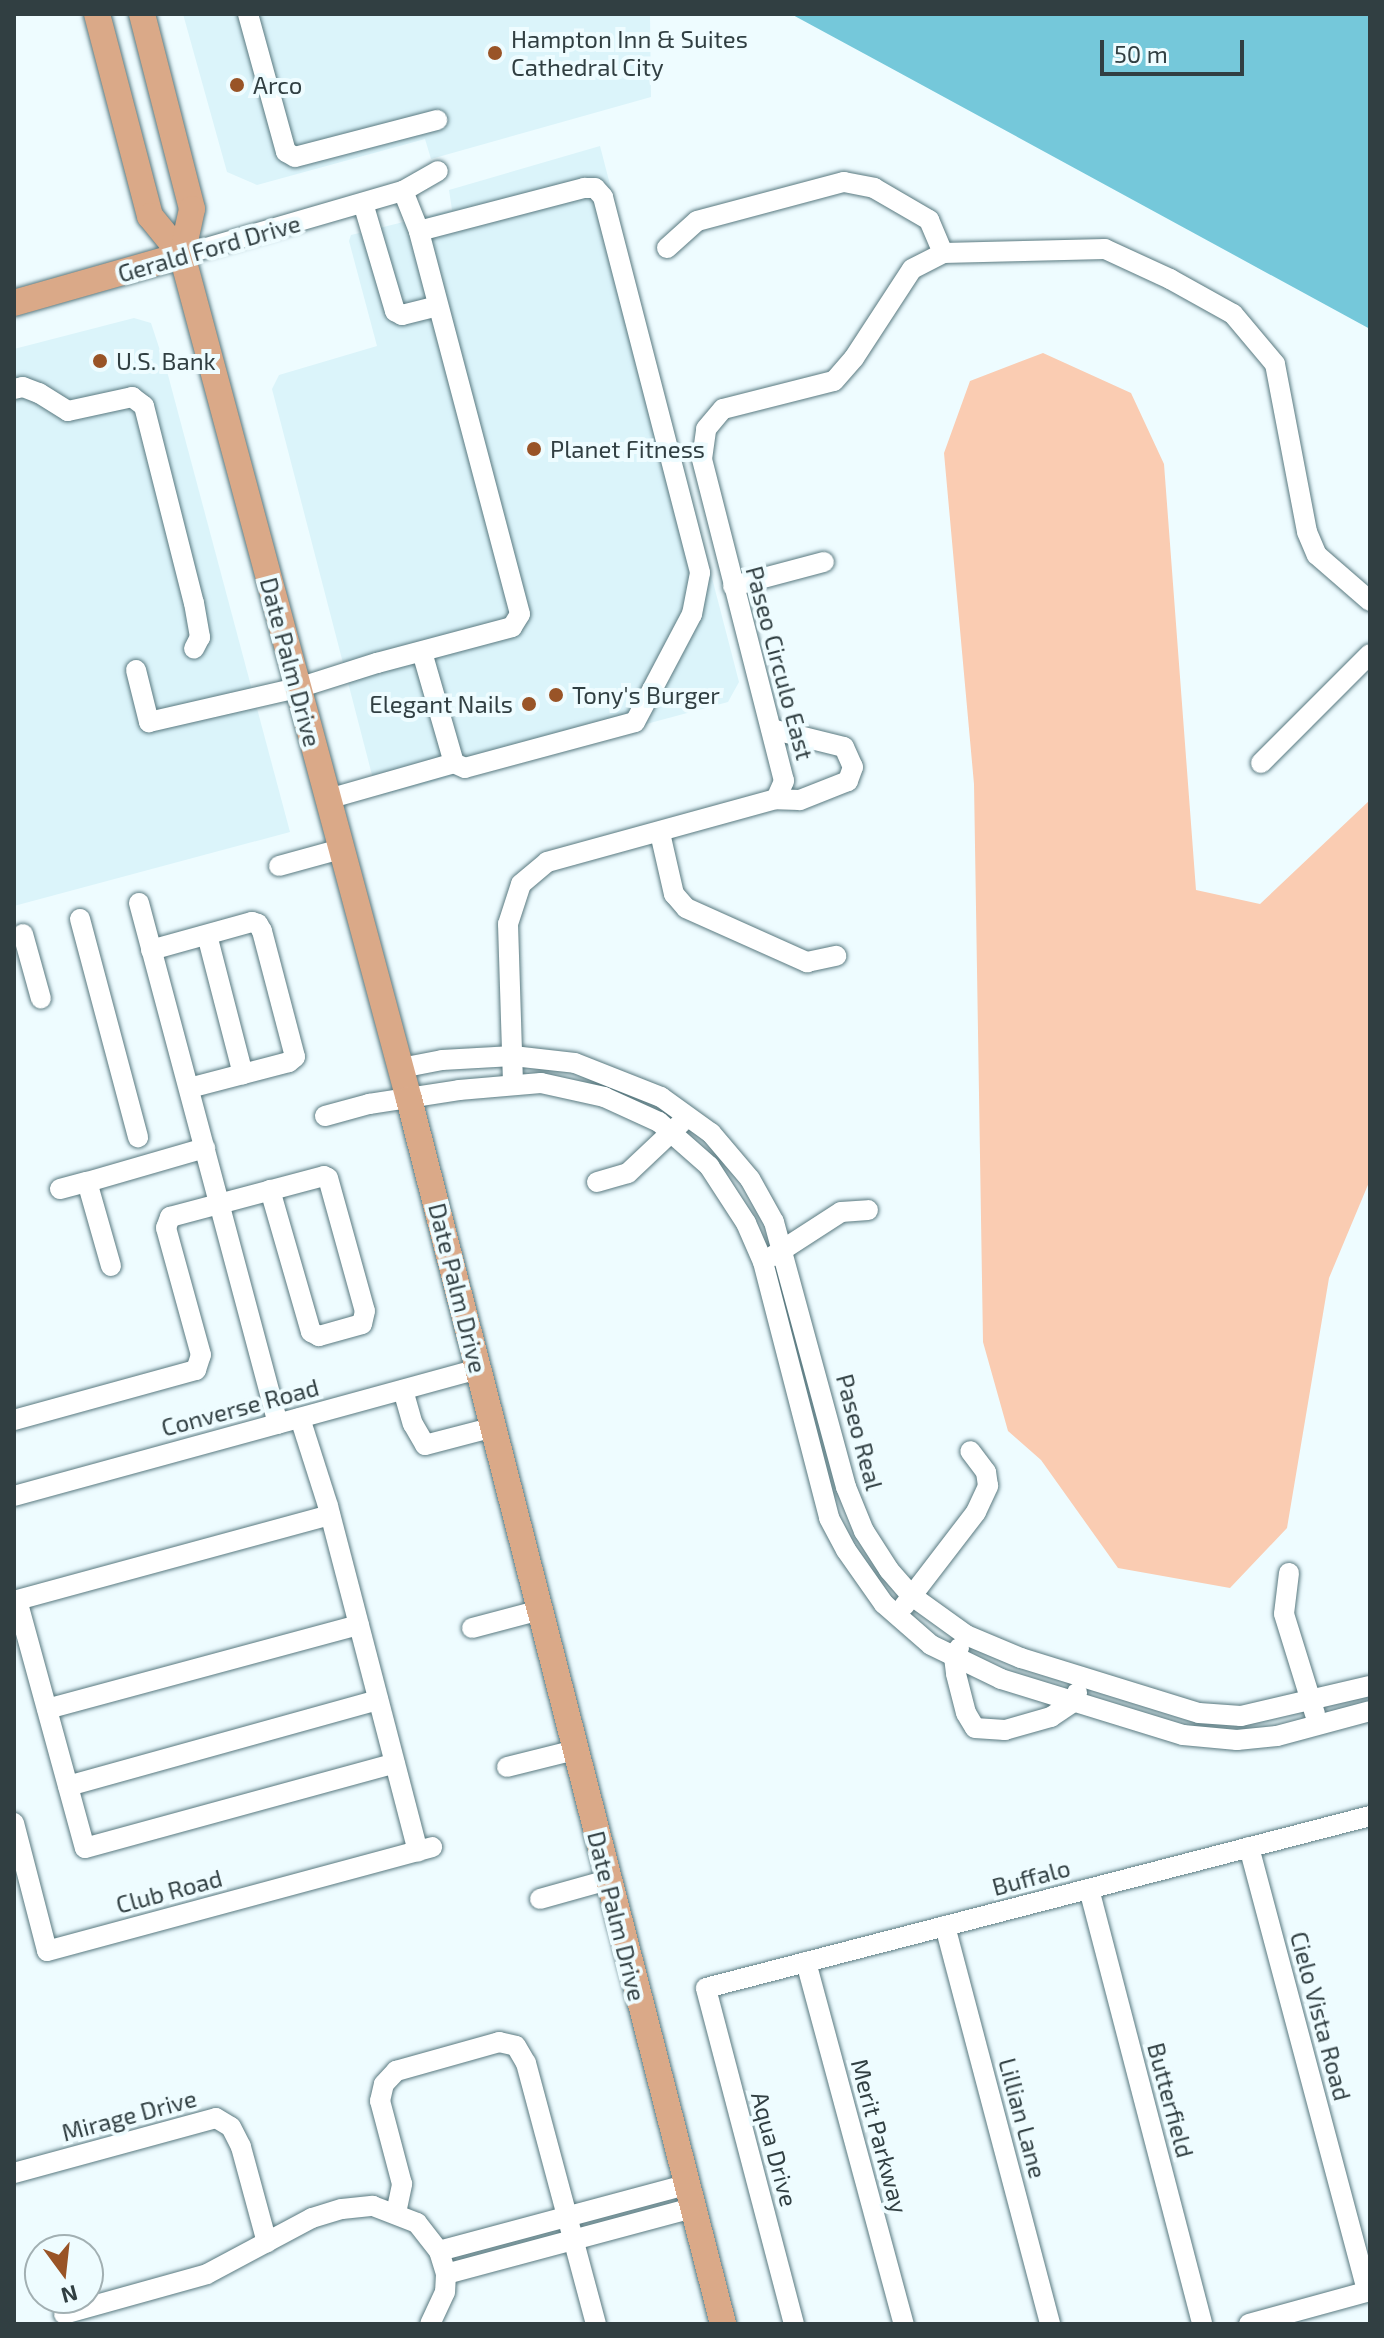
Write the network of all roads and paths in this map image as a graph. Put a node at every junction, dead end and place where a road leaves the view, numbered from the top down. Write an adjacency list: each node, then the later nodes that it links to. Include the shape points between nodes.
1 (97, 14): 11 (main road, Date Palm Drive, via 150,216)
2 (142, 14): 11 (main road, Date Palm Drive, via 192,209)
3 (248, 14): 4 (street, via 286,152 295,157)
4 (437, 120)
5 (438, 171): 6 (street, Gerald Ford Drive)
6 (403, 191): 7 (street, Gerald Ford Drive); 8 (street)
7 (363, 203): 11 (street, Gerald Ford Drive); 13 (street, via 395,311 402,315)
8 (419, 231): 13 (street); 24 (street, via 584,188 595,188 603,197 700,573 692,614 635,722 465,768)
9 (667, 248): 10 (street, via 697,221 844,182 874,188 929,220)
10 (943, 253): 16 (street, Paseo Circulo East, via 912,269 834,381 723,409 706,429 702,459); 17 (street, via 1105,249 1233,314 1275,364 1307,532 1317,555)
11 (182, 255): 12 (main road, Gerald Ford Drive); 22 (main road, Date Palm Drive)
12 (14, 303)
13 (438, 306): 19 (street, via 520,614 512,627)
14 (14, 389): 18 (street, via 39,393 68,411 132,397 144,406 194,603 200,637)
15 (824, 562): 16 (street)
16 (733, 586): 23 (street, Paseo Circulo East)
17 (1370, 601)
18 (194, 649)
19 (422, 652): 22 (street); 24 (street)
20 (1370, 654): 25 (street)
21 (136, 670): 22 (street, via 149,722)
22 (298, 688): 26 (main road, Date Palm Drive)
23 (771, 729): 27 (street, Paseo Circulo East, via 784,781); 27 (street, via 844,747 853,767 848,781 800,800)
24 (454, 763): 26 (street)
25 (1261, 763)
26 (328, 799): 29 (main road, Date Palm Drive)
27 (776, 799): 28 (street)
28 (660, 833): 36 (street, via 674,894 686,908 807,962); 38 (street, via 547,862 521,884 508,924)
29 (341, 849): 30 (street); 39 (main road, Date Palm Drive)
30 (279, 866)
31 (139, 903): 35 (street)
32 (80, 919): 47 (street)
33 (23, 934): 37 (street)
34 (207, 935): 35 (street); 40 (street); 40 (street, via 258,924 294,1050 289,1062)
35 (151, 950): 42 (street)
36 (836, 956)
37 (41, 999)
38 (513, 1056): 39 (street, Paseo Real); 41 (street); 44 (street, Paseo Real, via 604,1072)
39 (401, 1068): 43 (main road, Date Palm Drive)
40 (243, 1074): 42 (street)
41 (513, 1083): 43 (street); 46 (street, via 583,1090 632,1108)
42 (189, 1088): 48 (street)
43 (409, 1099): 45 (street); 58 (main road, Date Palm Drive)
44 (688, 1113): 46 (street); 55 (street, Paseo Real, via 750,1179)
45 (325, 1116)
46 (672, 1133): 50 (street, via 628,1173); 56 (street, via 722,1182)
47 (138, 1137)
48 (205, 1148): 49 (street); 53 (street)
49 (87, 1182): 51 (street); 57 (street)
50 (597, 1182)
51 (60, 1189)
52 (270, 1190): 52 (street, via 328,1178 365,1311 362,1324 319,1336 311,1332); 53 (street)
53 (219, 1203): 61 (street, via 166,1221 201,1355 196,1370); 62 (street)
54 (868, 1210): 55 (street, via 841,1212)
55 (784, 1249): 56 (street); 64 (street, Paseo Real)
56 (763, 1262): 65 (street)
57 (111, 1266)
58 (479, 1369): 59 (street, Converse Road); 63 (main road, Date Palm Drive)
59 (403, 1390): 60 (street, Converse Road); 63 (street, via 425,1445)
60 (300, 1418): 62 (street, Converse Road); 68 (street)
61 (14, 1420)
62 (278, 1424): 67 (street, Converse Road)
63 (494, 1427): 71 (main road, Date Palm Drive)
64 (833, 1437): 65 (street); 70 (street, Paseo Real, via 864,1531)
65 (809, 1444): 72 (street, via 829,1518 846,1550)
66 (970, 1451): 70 (street, via 986,1472 988,1486 976,1512)
67 (14, 1496)
68 (330, 1515): 73 (street); 82 (street, via 17,1600)
69 (1289, 1573): 81 (street, via 1284,1614)
70 (912, 1596): 72 (street); 75 (street, Paseo Real)
71 (540, 1610): 74 (street); 85 (main road, Date Palm Drive)
72 (896, 1616): 76 (street)
73 (359, 1625): 79 (street); 82 (street)
74 (472, 1628)
75 (965, 1634): 76 (street); 77 (street, Paseo Real)
76 (954, 1657): 80 (street); 80 (street, via 966,1713 975,1728 1005,1730 1051,1717)
77 (1084, 1679): 80 (street); 81 (street, Paseo Real, via 1172,1707 1225,1716)
78 (1370, 1686): 81 (street, Paseo Real)
79 (378, 1700): 86 (street); 88 (street)
80 (1073, 1702): 84 (street, via 1211,1739 1277,1736)
81 (1311, 1702): 84 (street)
82 (47, 1709): 88 (street)
83 (1370, 1711): 84 (street)
84 (1318, 1726)
85 (575, 1750): 87 (street); 92 (main road, Date Palm Drive)
86 (395, 1763): 88 (street, via 85,1848); 90 (street, Club Road, via 425,1849 47,1951)
87 (507, 1767)
88 (68, 1786)
89 (1370, 1816): 91 (street, Buffalo)
90 (14, 1823)
91 (1249, 1847): 93 (street, Buffalo); 106 (street, Cielo Vista Road)
92 (608, 1880): 94 (street); 99 (main road, Date Palm Drive)
93 (1089, 1889): 95 (street, Buffalo); 114 (street, Butterfield)
94 (540, 1899)
95 (945, 1926): 96 (street, Buffalo); 113 (street, Lillian Lane)
96 (806, 1962): 97 (street, Buffalo); 112 (street, Merit Parkway)
97 (706, 1988): 111 (street, Aqua Drive)
98 (14, 2173): 103 (street, Mirage Drive, via 216,2118 231,2127 241,2147)
99 (689, 2197): 101 (street); 102 (street); 110 (main road, Date Palm Drive)
100 (396, 2213): 101 (street, via 402,2184 380,2101 384,2084 396,2071 499,2042 516,2046 526,2063); 103 (street, via 373,2206 342,2209 312,2218); 104 (street, via 417,2223)
101 (570, 2217): 102 (street); 104 (street)
102 (575, 2241): 105 (street); 109 (street)
103 (267, 2243): 107 (street, via 207,2274)
104 (439, 2251): 105 (street)
105 (446, 2274): 108 (street, via 445,2292)
106 (1369, 2291): 115 (street)
107 (104, 2301)
108 (430, 2324)
109 (596, 2324)
110 (723, 2324)
111 (794, 2324)
112 (904, 2324)
113 (1050, 2324)
114 (1202, 2324)
115 (1249, 2324)

